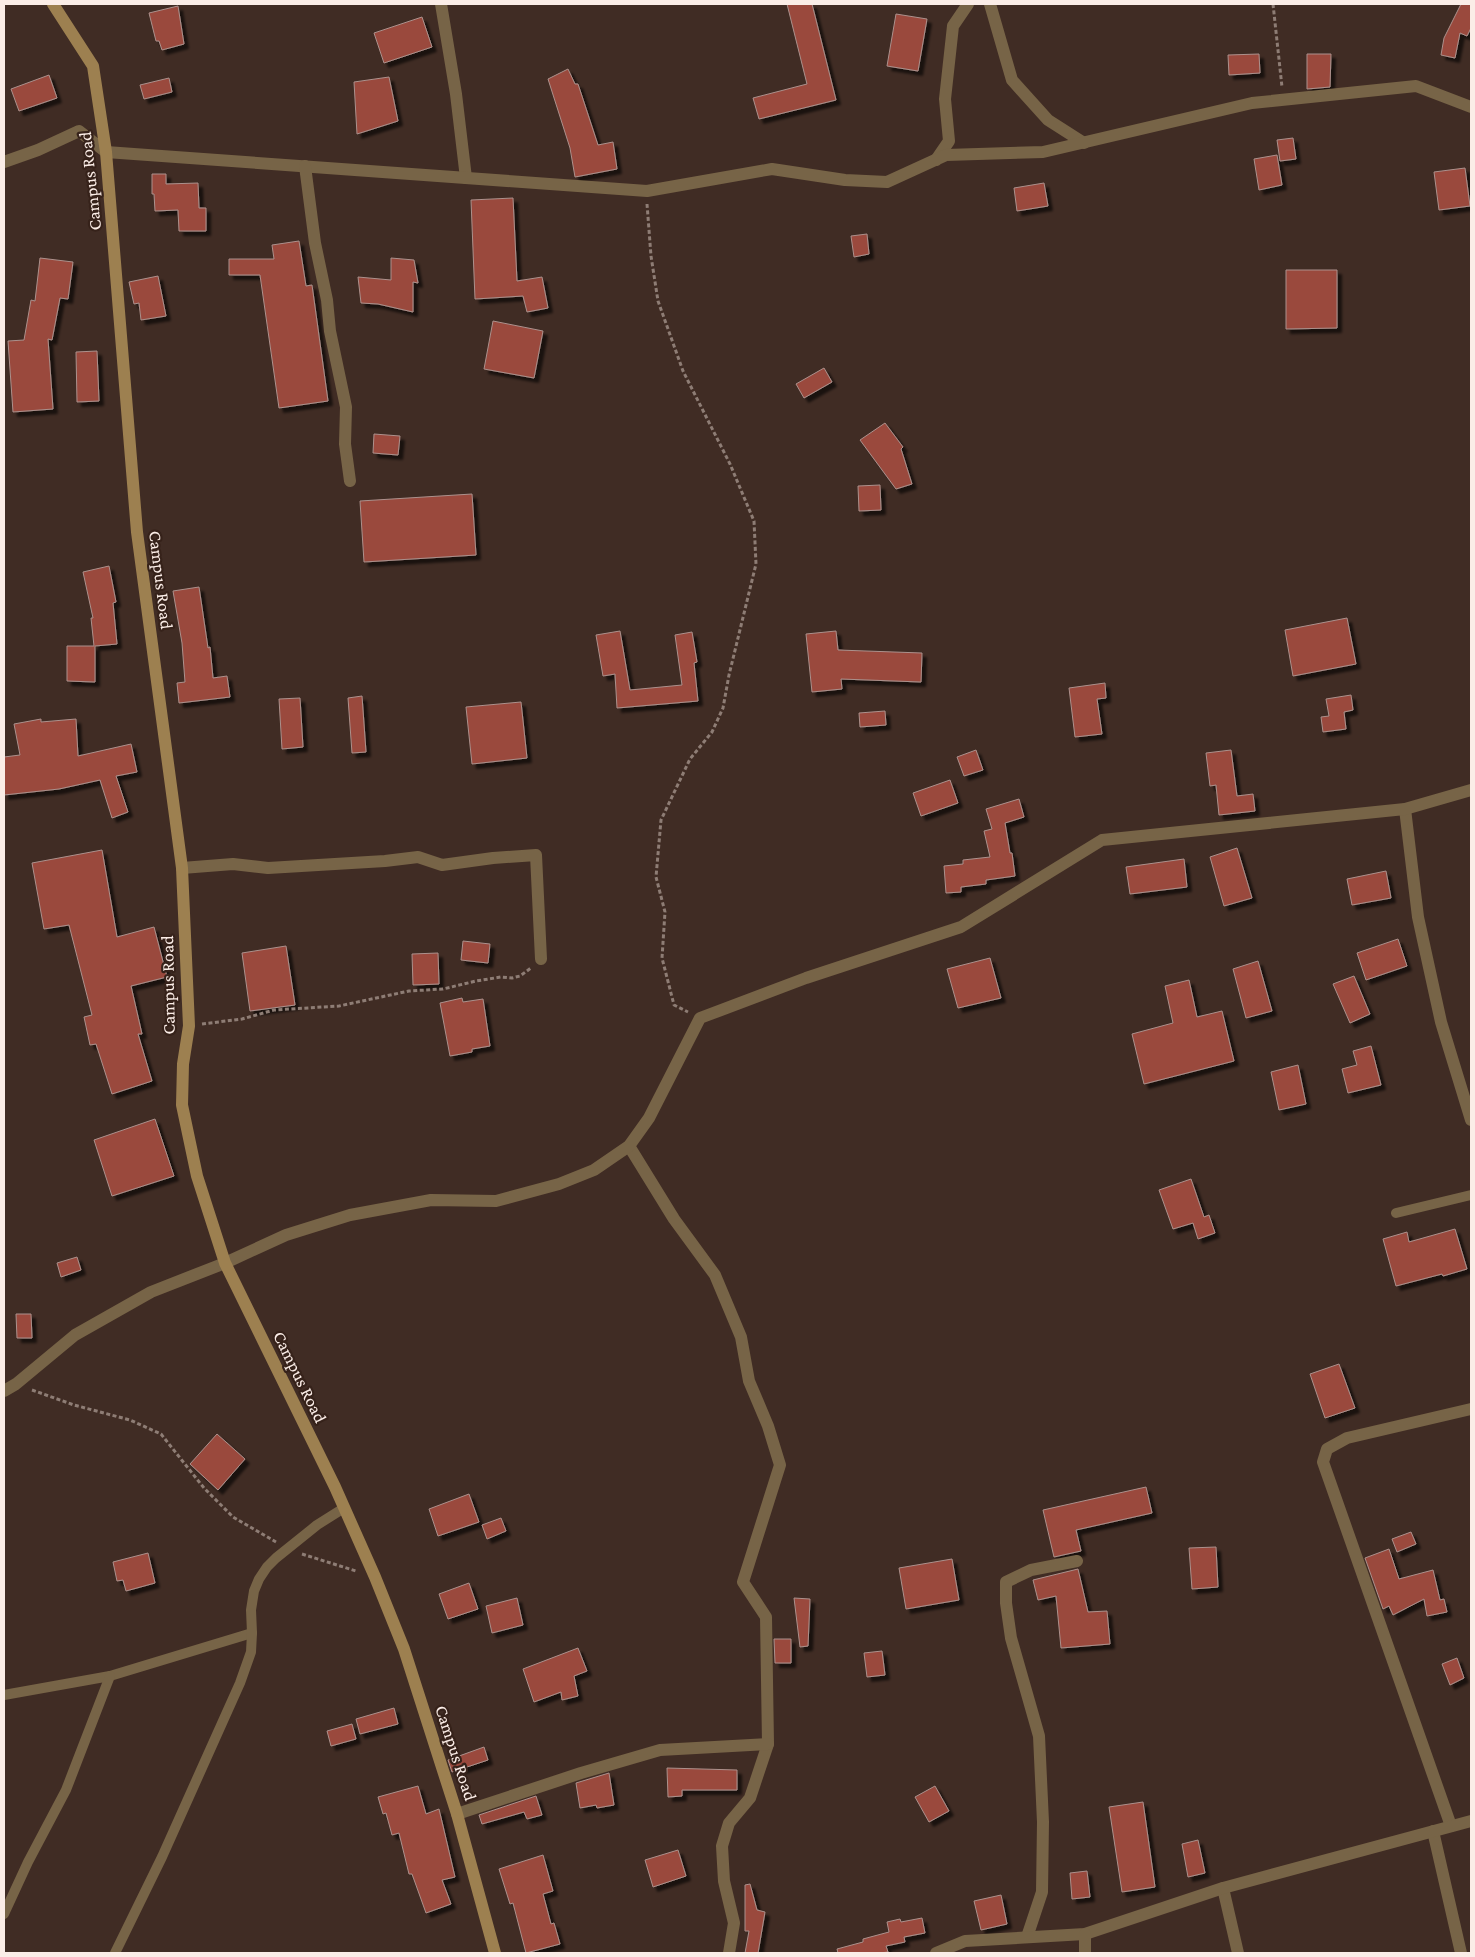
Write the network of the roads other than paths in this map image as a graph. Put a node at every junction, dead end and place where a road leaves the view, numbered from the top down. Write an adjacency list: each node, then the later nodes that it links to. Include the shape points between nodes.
1 (53, 4): 7 (street, Campus Road, via 93,66)
2 (441, 4): 11 (street)
3 (968, 4): 8 (street, via 953,26 945,99 949,141)
4 (990, 4): 6 (street, via 1012,80 1048,120)
5 (1471, 107): 6 (street, via 1416,86 1252,104)
6 (1084, 143): 8 (street, via 1043,152 946,156)
7 (106, 152): 9 (street, via 78,131); 10 (street); 15 (street, Campus Road, via 137,532)
8 (936, 160): 11 (street, via 887,182 844,180 772,168 647,191)
9 (4, 162)
10 (305, 166): 11 (street); 12 (street, via 315,243 346,407 345,444)
11 (466, 178)
12 (350, 481)
13 (1471, 790): 14 (street)
14 (1405, 809): 17 (street, via 1418,917 1440,1022); 18 (street, via 1102,840 961,927 806,978 700,1018 649,1118)
15 (182, 868): 16 (street, via 233,864 268,868 418,858 442,865 536,855); 21 (street, Campus Road, via 189,1026 183,1064 182,1106 197,1176)
16 (542, 959)
17 (1471, 1120)
18 (629, 1146): 21 (street, via 594,1170 559,1184 496,1201 431,1200 350,1215 286,1235); 29 (street, via 674,1219 715,1275 741,1337 749,1381 780,1465 743,1582 766,1617)
19 (1471, 1195): 20 (lane)
20 (1396, 1213)
21 (225, 1263): 22 (street, via 151,1292 75,1335); 24 (street, Campus Road)
22 (4, 1391)
23 (1471, 1410): 32 (street, via 1347,1438 1326,1449 1323,1462)
24 (344, 1508): 26 (lane, via 317,1525 267,1567 254,1590); 30 (street, Campus Road, via 404,1649)
25 (1077, 1561): 37 (street, via 1031,1570 1006,1582 1011,1638 1039,1736 1042,1892)
26 (252, 1633): 27 (lane); 38 (lane, via 251,1652 240,1683)
27 (110, 1676): 28 (lane); 35 (lane, via 66,1790)
28 (4, 1696)
29 (768, 1744): 30 (street, via 660,1750); 40 (street, via 750,1798 728,1824 722,1846 724,1881 734,1923)
30 (457, 1814): 39 (street, Campus Road)
31 (1471, 1821): 32 (street)
32 (1451, 1826): 33 (street)
33 (1433, 1831): 34 (street); 44 (street)
34 (1224, 1888): 36 (street); 43 (street)
35 (4, 1914)
36 (1085, 1934): 37 (street); 42 (street)
37 (1028, 1937): 41 (street, via 965,1941)
38 (115, 1953)
39 (495, 1953)
40 (729, 1953)
41 (936, 1953)
42 (1085, 1953)
43 (1238, 1953)
44 (1461, 1953)

